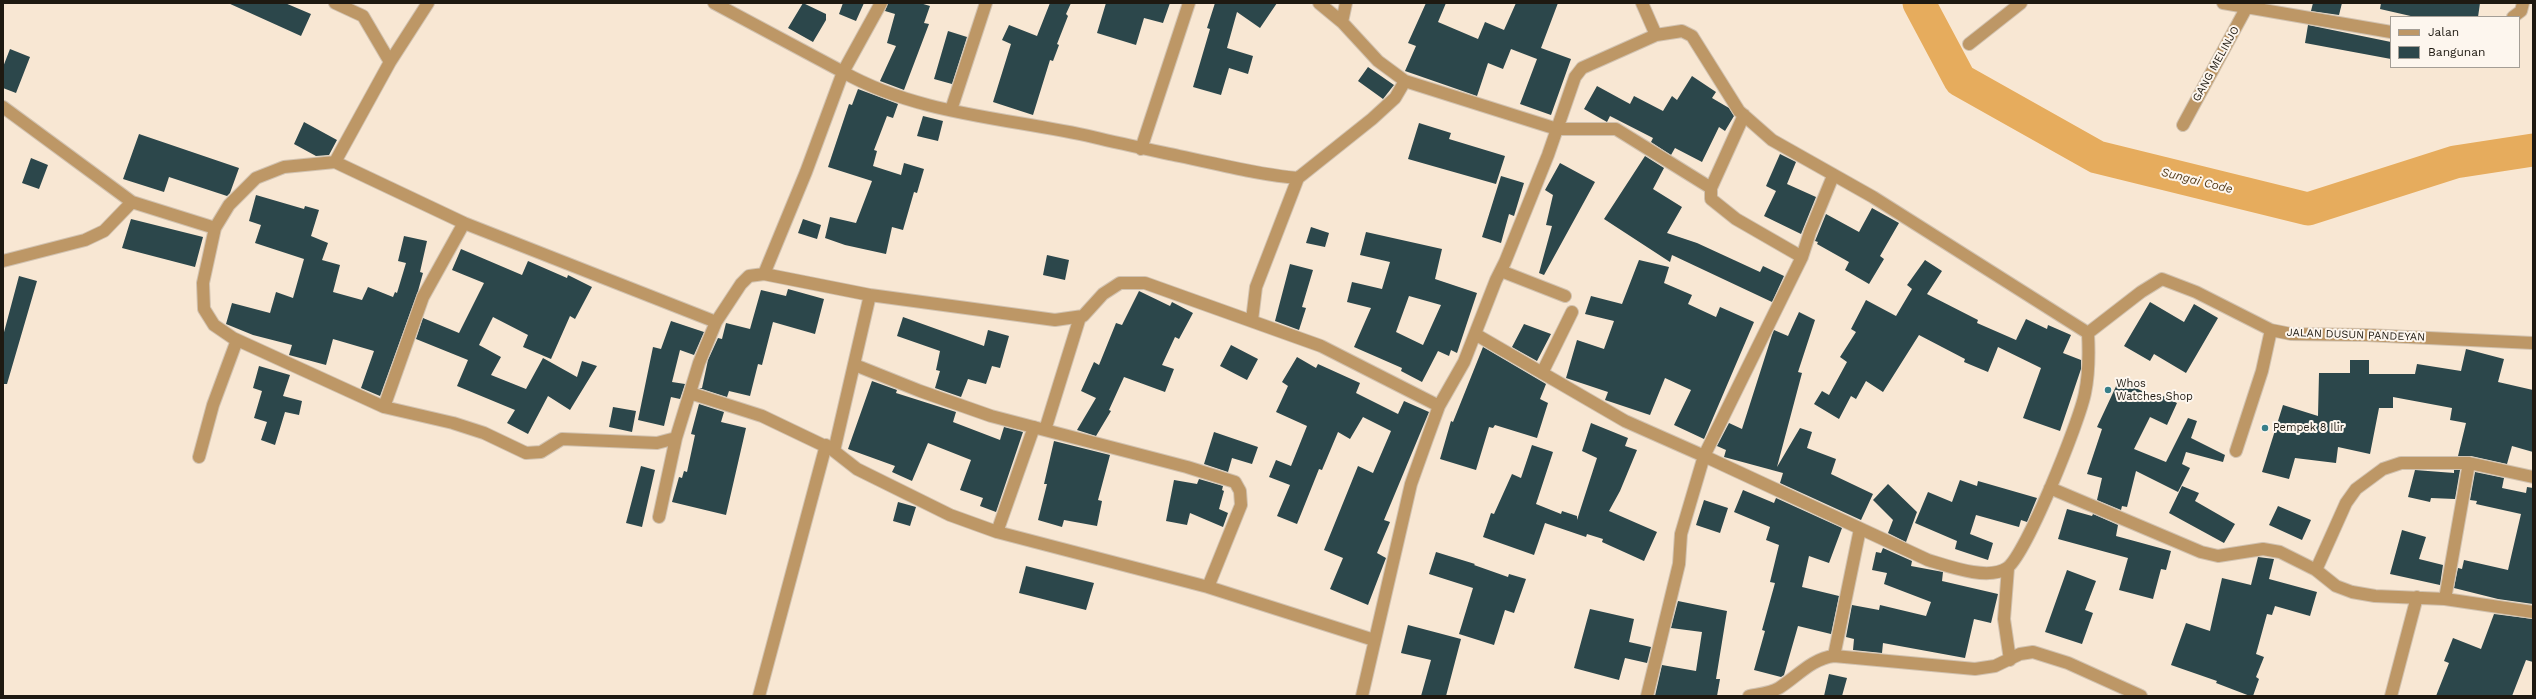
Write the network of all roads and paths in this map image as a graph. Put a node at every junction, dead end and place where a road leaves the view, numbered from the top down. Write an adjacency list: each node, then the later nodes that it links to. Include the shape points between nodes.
1 (336, 3): 15 (street)
2 (364, 3): 15 (street)
3 (428, 3): 21 (street)
4 (714, 3): 22 (street)
5 (881, 3): 22 (street)
6 (986, 3): 25 (street)
7 (1189, 3): 29 (street)
8 (1319, 3): 17 (street)
9 (1346, 3): 17 (street)
10 (1642, 3): 19 (street)
11 (2021, 3): 20 (street)
12 (2222, 3): 14 (street)
13 (2523, 3): 16 (street, via 2521,11)
14 (2248, 5): 18 (street, via 2291,16); 27 (street, GANG MELINJO)
15 (363, 16): 21 (street)
16 (2514, 16)
17 (1342, 22): 23 (street, via 1378,61)
18 (2390, 32)
19 (1656, 35): 26 (street, via 1682,31 1692,36); 28 (street, via 1582,68 1575,77)
20 (1969, 44)
21 (390, 62): 30 (street)
22 (843, 72): 25 (street, via 896,96); 40 (street, via 803,180)
23 (1405, 81): 28 (street); 32 (street, via 1395,98 1372,119)
24 (3, 107): 34 (street)
25 (951, 110): 29 (street)
26 (1744, 115): 31 (street, via 1772,140); 33 (street)
27 (2183, 125)
28 (1557, 129): 33 (street, via 1616,129); 39 (street)
29 (1141, 149): 32 (street, via 1275,176)
30 (334, 162): 35 (street); 36 (street, via 284,167 256,178 229,205)
31 (1833, 176): 37 (street); 48 (street, via 1873,197)
32 (1298, 178): 45 (street, via 1256,286)
33 (1711, 188): 37 (street, via 1711,199 1718,206)
34 (132, 202): 36 (street); 38 (street, via 104,231 85,240)
35 (464, 223): 46 (street); 56 (street, via 423,297)
36 (215, 228): 50 (street, via 203,283 204,309 214,325)
37 (1802, 257): 61 (street)
38 (3, 261)
39 (1501, 271): 42 (street); 49 (street)
40 (764, 274): 41 (street); 46 (street, via 749,276)
41 (870, 296): 44 (street, via 1055,320); 52 (street)
42 (1565, 296)
43 (1572, 312): 53 (street)
44 (1080, 317): 45 (street, via 1103,294 1120,283 1132,282 1145,283); 57 (street)
45 (1252, 320): 55 (street, via 1321,346)
46 (716, 322): 54 (street)
47 (2271, 330): 48 (street, JALAN DUSUN PANDEYAN, via 2196,292 2162,279); 51 (street, JALAN DUSUN PANDEYAN, via 2291,334); 60 (street, via 2262,371)
48 (2088, 332): 65 (street, via 2085,394 2065,455)
49 (1475, 334): 53 (street); 55 (street, via 1464,362)
50 (237, 340): 56 (street); 62 (street, via 213,405)
51 (2533, 343)
52 (855, 365): 57 (street, via 991,416); 59 (street)
53 (1542, 373): 61 (street, via 1625,421)
54 (690, 393): 58 (street); 59 (street, via 762,416)
55 (1439, 406): 75 (street, via 1411,484)
56 (384, 407): 58 (street, via 484,433 526,453 541,452 562,439 657,443)
57 (1040, 429): 68 (street); 71 (street, via 1235,482 1240,491 1241,505)
58 (676, 438): 66 (street)
59 (830, 448): 68 (street, via 857,469 950,515); 79 (street)
60 (2236, 451)
61 (1704, 456): 67 (street); 81 (street, via 1681,534 1679,564)
62 (199, 458)
63 (2469, 464): 64 (street); 70 (street, via 2401,463 2382,469 2356,489 2346,503); 73 (street)
64 (2533, 477)
65 (2050, 488): 69 (street, via 2025,541); 70 (street, via 2200,552 2218,556 2263,549 2280,552)
66 (660, 517)
67 (1860, 529): 69 (street, via 1928,560 1965,570 1994,573); 76 (street)
68 (997, 532): 71 (street)
69 (2008, 568): 77 (street, via 2004,619)
70 (2316, 570): 72 (street, via 2336,586 2352,592 2374,596)
71 (1208, 587): 75 (street)
72 (2417, 597): 73 (street); 84 (street)
73 (2445, 599): 74 (street)
74 (2533, 612)
75 (1374, 640): 80 (street)
76 (1834, 656): 77 (street, via 1975,669 1995,666); 78 (street, via 1806,667)
77 (2010, 660): 83 (street, via 2020,654 2033,652 2046,655)
78 (1777, 693): 82 (street)
79 (759, 696)
80 (1362, 696)
81 (1647, 696)
82 (1749, 696)
83 (2141, 696)
84 (2391, 696)

